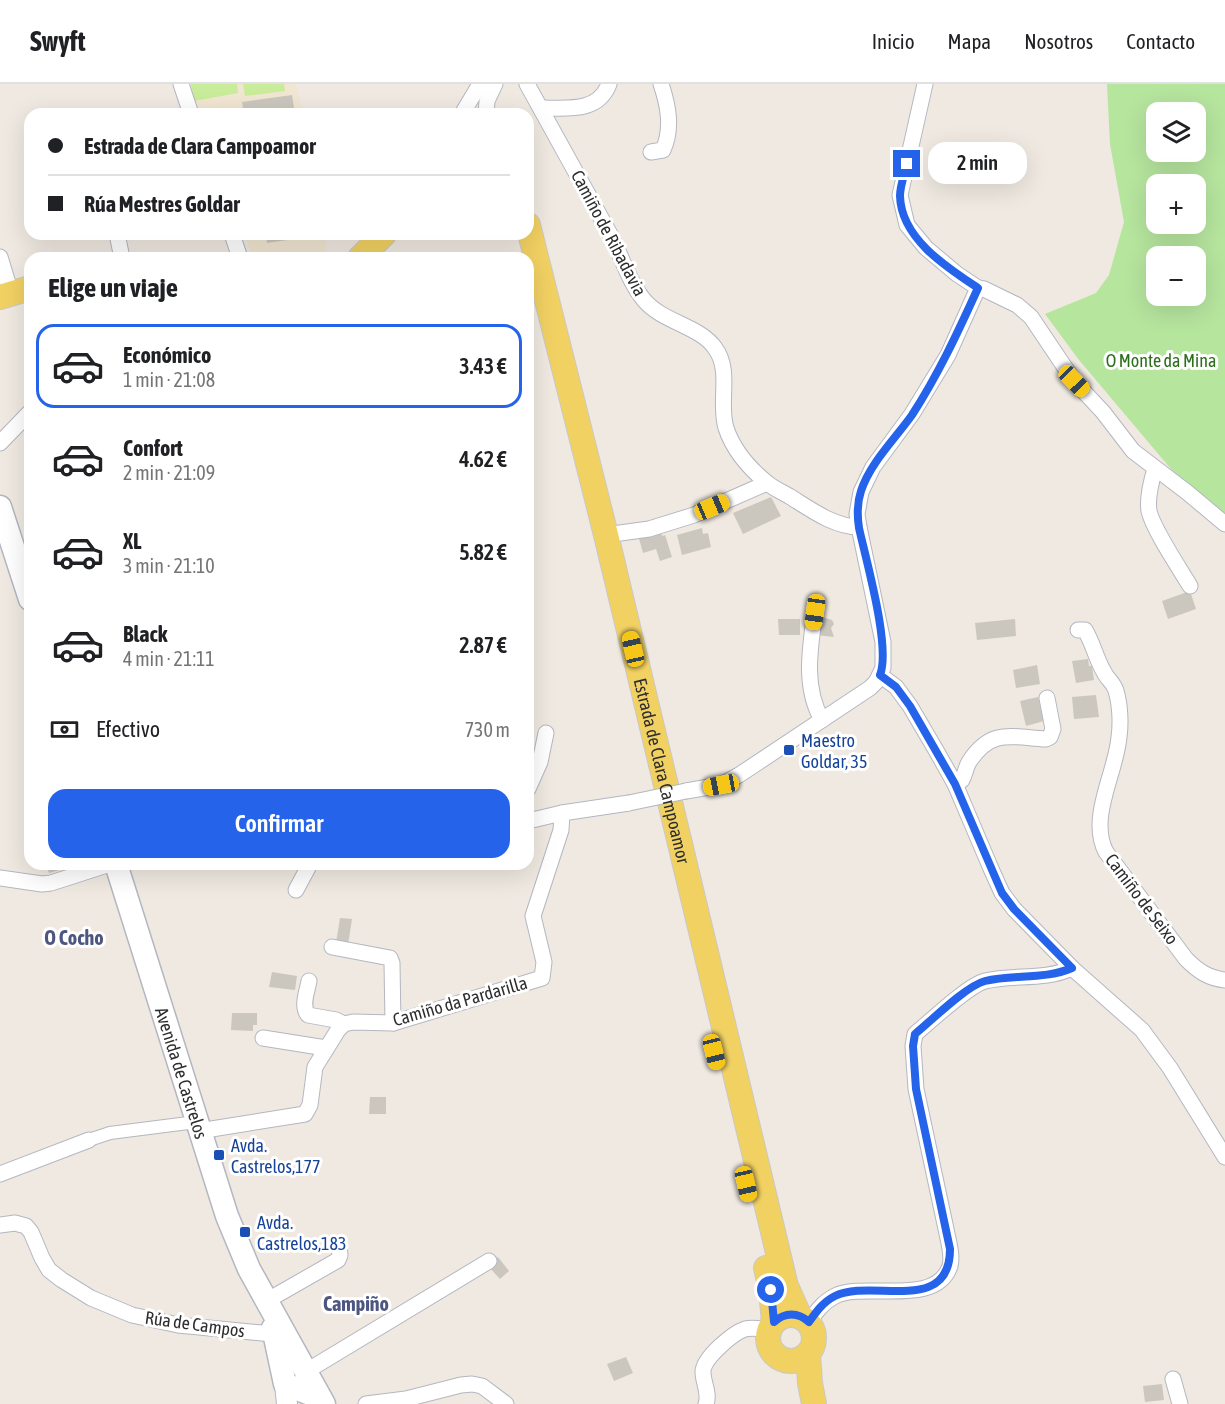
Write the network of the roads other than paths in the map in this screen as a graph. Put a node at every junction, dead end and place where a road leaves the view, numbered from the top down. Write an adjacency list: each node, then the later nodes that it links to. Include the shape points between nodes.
1 (181, 84): 8 (street)
2 (480, 84): 9 (street)
3 (495, 84): 10 (street)
4 (527, 84): 11 (street, Camiño de Ribadavia)
5 (609, 84): 11 (street, via 605,95 586,106)
6 (661, 84): 12 (street, via 668,107 667,142 663,150)
7 (925, 84): 17 (street, via 900,195 907,225 926,248)
8 (189, 108)
9 (466, 108)
10 (486, 108)
11 (541, 108): 23 (street, Camiño de Ribadavia, via 643,299 651,308 714,346 724,367 726,428 739,455)
12 (651, 152)
13 (379, 240): 15 (main road)
14 (533, 240): 27 (main road, Estrada de Clara Campoamor)
15 (368, 252)
16 (0, 257): 18 (street)
17 (978, 288): 22 (street, via 1017,305 1031,317 1074,381 1133,451); 26 (street, via 948,355 865,482 858,502)
18 (14, 293)
19 (534, 305): 62 (main road, Estrada de Clara Campoamor, via 771,1290)
20 (24, 418): 21 (street)
21 (0, 443)
22 (1155, 470): 25 (street); 29 (street, via 1149,510)
23 (767, 483): 26 (street, Camiño de Ribadavia, via 818,514 846,527); 27 (street, via 694,515 649,529)
24 (1, 514): 28 (main road)
25 (1225, 524)
26 (859, 528): 32 (street, via 883,642)
27 (606, 535): 60 (main road, Estrada de Clara Campoamor, via 786,1286)
28 (24, 581)
29 (1190, 586)
30 (815, 612): 34 (street, via 808,660 813,704)
31 (1078, 630): 47 (street, Camiño de Seixo, via 1085,630 1090,638 1104,674 1116,691 1119,738 1099,822 1100,842 1186,959 1198,971)
32 (880, 675): 34 (street, via 870,688); 37 (street, via 896,687 910,706)
33 (1047, 698): 37 (street, via 1053,729 1050,737 1005,736 990,740)
34 (822, 720): 38 (street, bridge, via 721,785)
35 (546, 733): 36 (street)
36 (534, 776)
37 (955, 784): 46 (street, via 1002,893)
38 (562, 813): 39 (street); 49 (street, Camiño da Pardarilla, via 561,830 533,916 544,962 542,978)
39 (534, 820)
40 (91, 870): 43 (street, via 42,885)
41 (118, 870): 53 (main road, Avenida de Castrelos)
42 (307, 870): 44 (street)
43 (0, 878)
44 (296, 890)
45 (332, 947): 49 (street, via 390,958)
46 (1072, 968): 55 (street, via 1142,1030); 60 (street, via 1058,974 983,982 915,1034 916,1089 950,1249 950,1265 938,1281 914,1291 855,1291 836,1295)
47 (1225, 980)
48 (309, 981): 50 (street, Camiño da Pardarilla, via 304,1007 308,1015)
49 (393, 1023): 50 (street, Camiño da Pardarilla)
50 (344, 1024): 52 (street)
51 (263, 1038): 52 (street)
52 (326, 1048): 53 (street, via 315,1067 310,1105 305,1114)
53 (197, 1127): 54 (street, via 110,1132); 61 (main road, Avenida de Castrelos, via 226,1216)
54 (89, 1140): 56 (street)
55 (1225, 1157)
56 (0, 1174)
57 (0, 1225): 61 (street, Rúa de Campos, via 26,1226 49,1270 91,1298 132,1315 178,1325)
58 (339, 1246): 61 (street, via 338,1260 275,1296)
59 (489, 1261): 66 (street)
60 (804, 1319): 62 (main road, via 785,1315); 63 (main road, Estrada de Clara Campoamor, via 813,1328 814,1342)
61 (274, 1321): 66 (main road, Avenida de Castrelos)
62 (771, 1326): 64 (main road, Estrada de Clara Campoamor, via 770,1348); 69 (street, via 735,1333 708,1359 703,1372)
63 (808, 1354): 64 (main road, via 796,1361); 71 (main road, Estrada de Clara Campoamor)
64 (783, 1359): 70 (main road, Estrada de Clara Campoamor)
65 (1173, 1379): 72 (street)
66 (304, 1390)
67 (366, 1404): 68 (street, via 472,1384 482,1386)
68 (506, 1404)
69 (706, 1404)
70 (798, 1404)
71 (814, 1404)
72 (1180, 1404)

